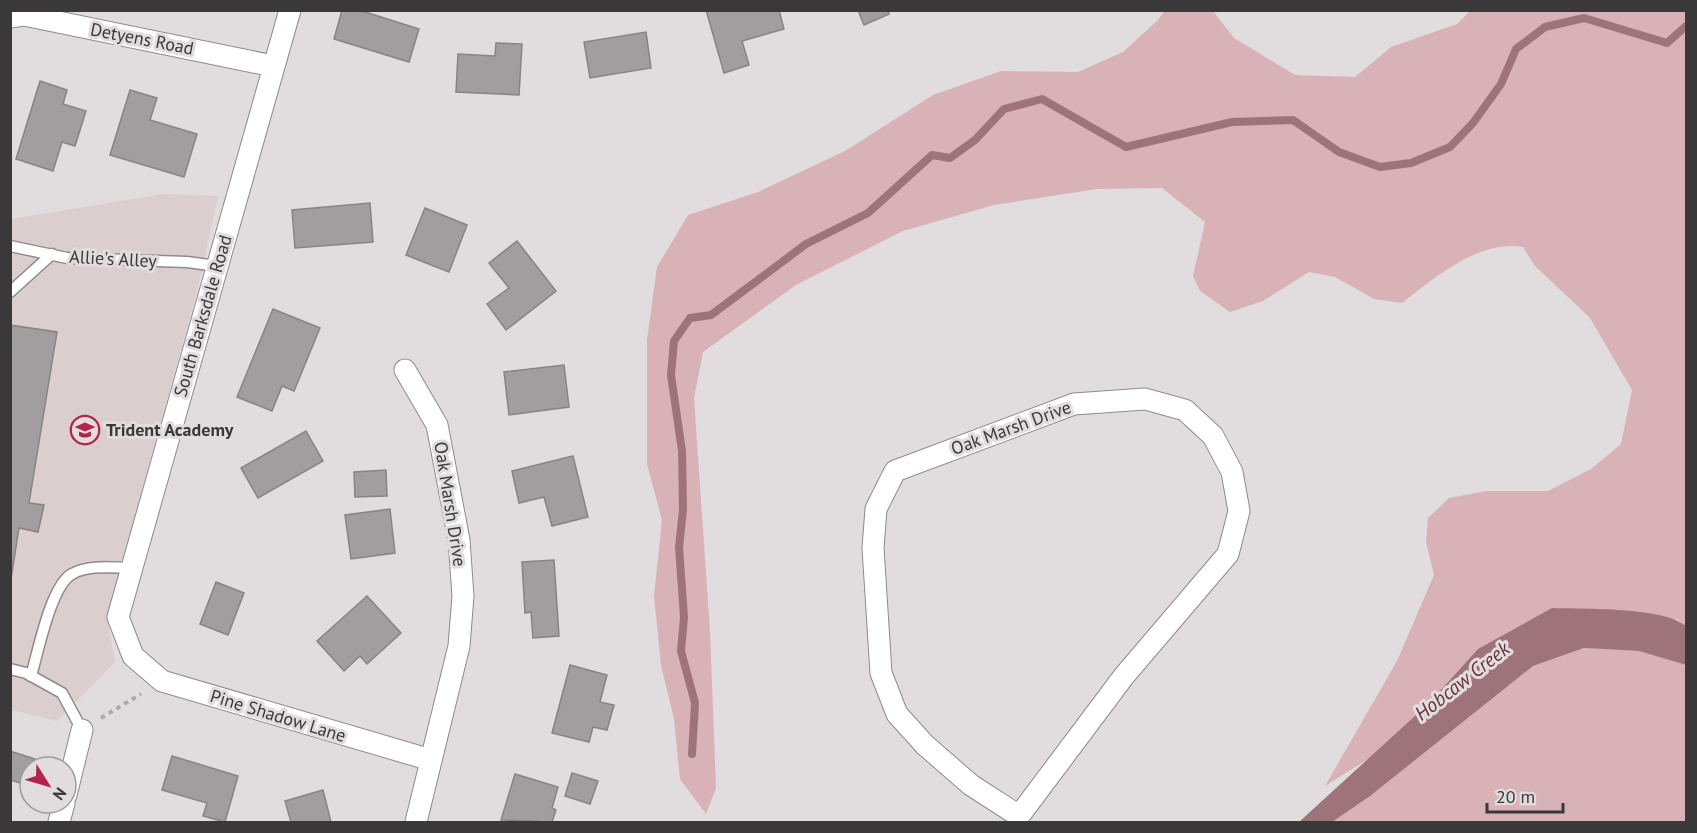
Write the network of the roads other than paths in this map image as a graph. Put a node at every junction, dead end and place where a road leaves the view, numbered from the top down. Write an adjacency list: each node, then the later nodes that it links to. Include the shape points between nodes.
1 (290, 10): 3 (street, South Barksdale Road)
2 (10, 17): 3 (street, Detyens Road, via 24,15)
3 (273, 66): 6 (street, South Barksdale Road)
4 (10, 246): 5 (lane, Allie's Alley)
5 (52, 255): 6 (lane, Allie's Alley); 7 (lane)
6 (217, 266): 9 (street, South Barksdale Road)
7 (10, 292)
8 (405, 370): 15 (street, Oak Marsh Drive, via 438,425 459,540 463,596 459,646)
9 (132, 568): 10 (street, South Barksdale Road, via 118,617); 12 (lane, via 99,567 71,574 54,597)
10 (133, 656): 15 (street, Pine Shadow Lane, via 162,681)
11 (10, 669): 12 (lane)
12 (31, 676): 13 (lane, via 62,693)
13 (82, 730): 14 (street)
14 (76, 755)
15 (431, 760): 17 (street, Oak Marsh Drive)
16 (1017, 819): 16 (street, Oak Marsh Drive, via 1124,676 1228,554 1239,511 1232,472 1213,436 1185,410 1145,399 1074,404 895,471 876,509 873,548 881,673 897,714 925,745)
17 (416, 822)

